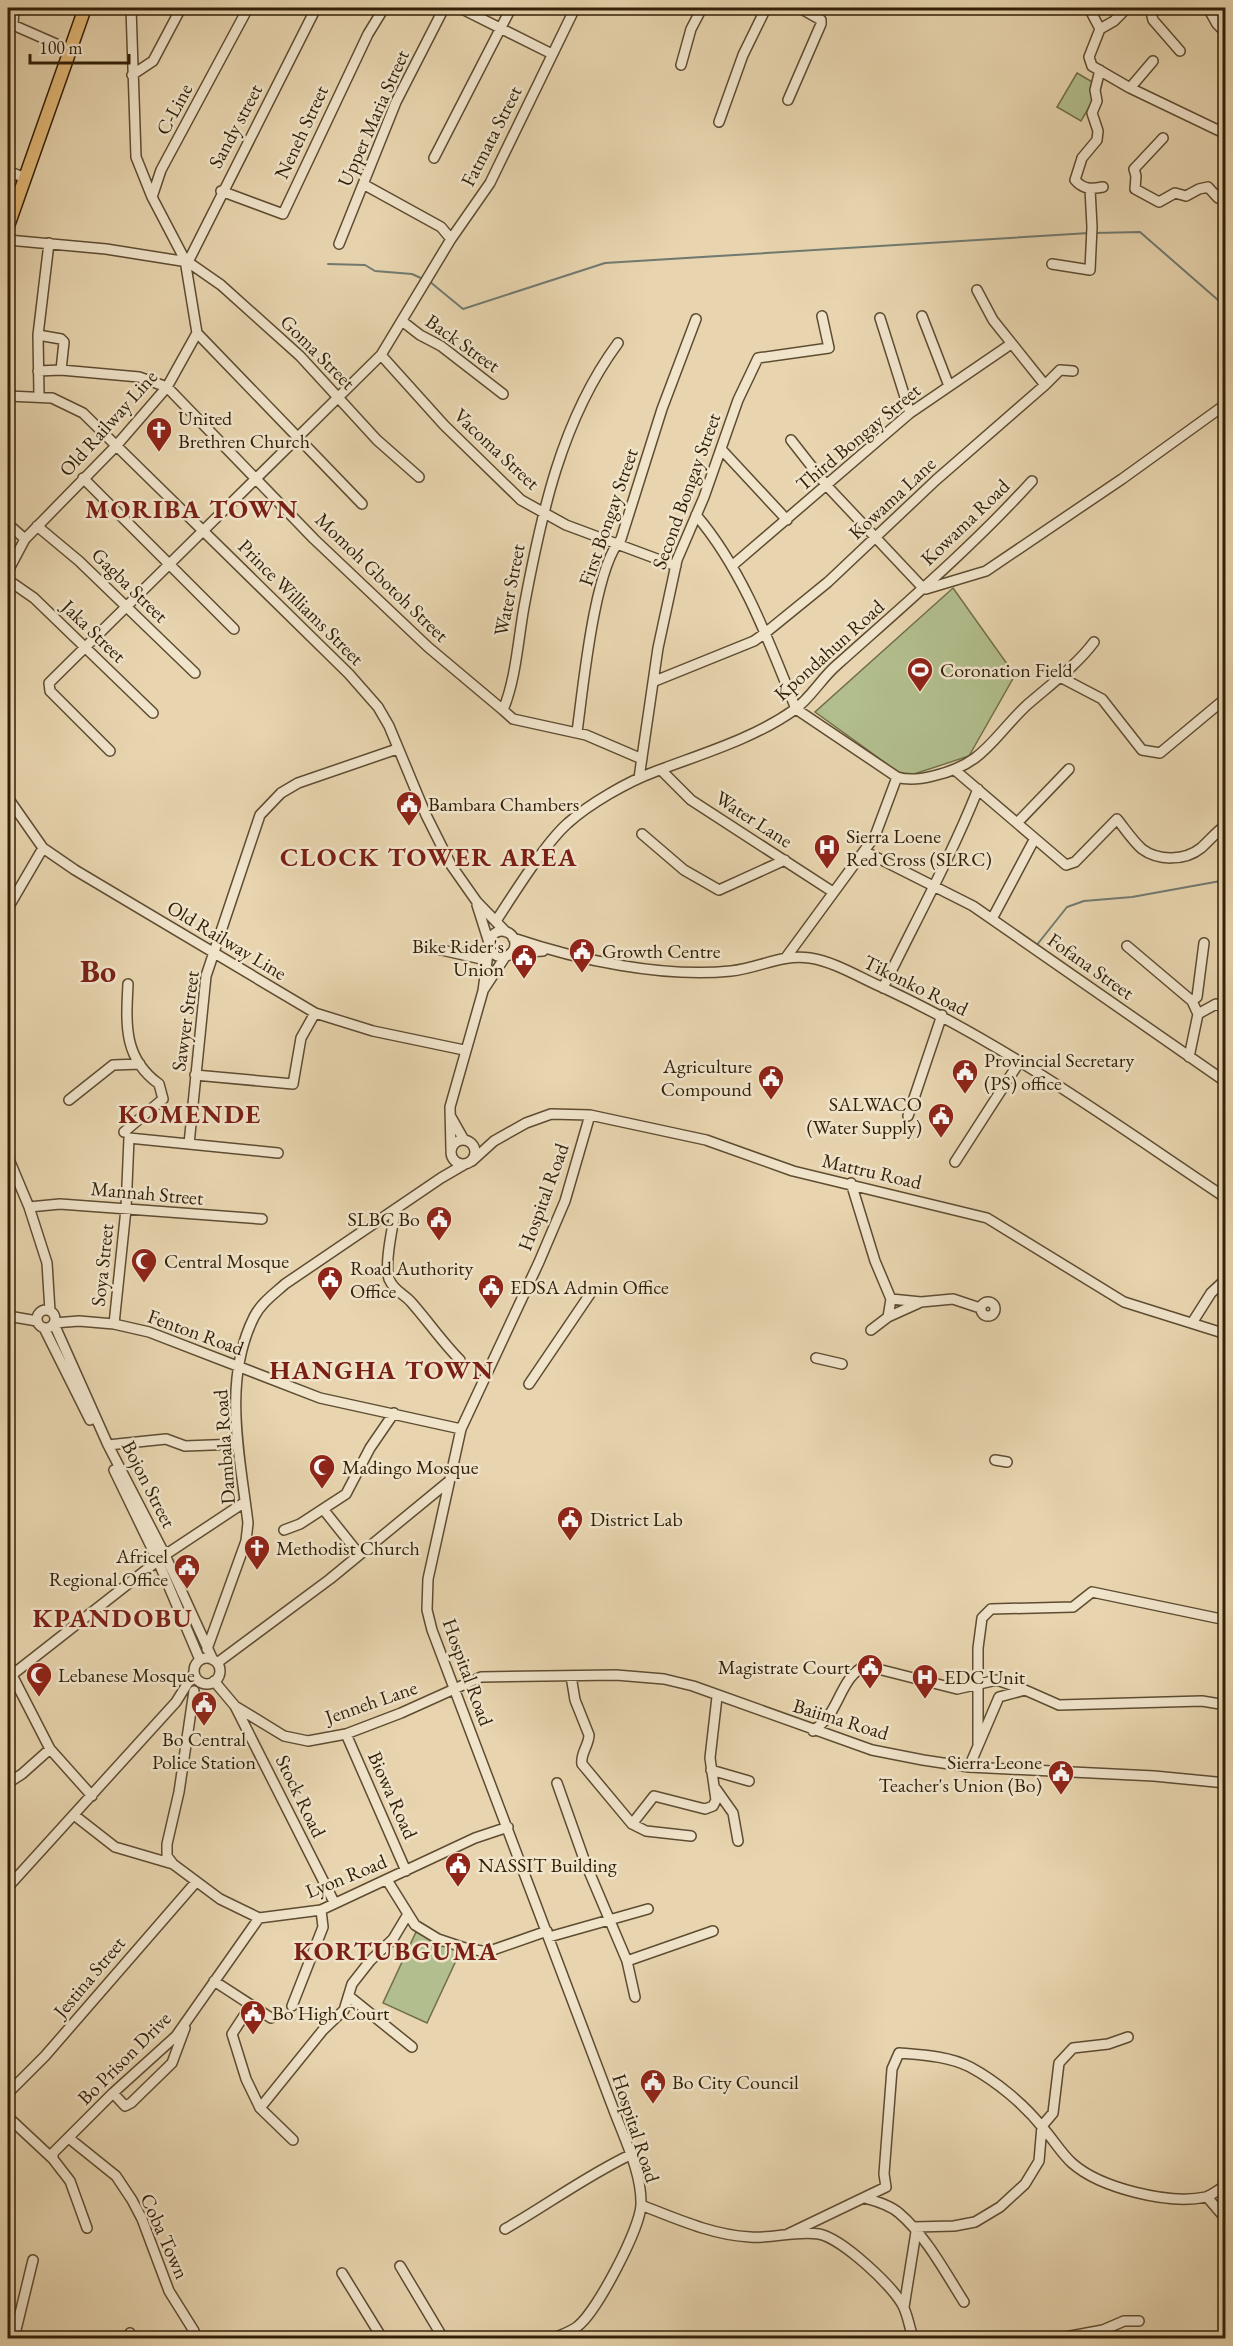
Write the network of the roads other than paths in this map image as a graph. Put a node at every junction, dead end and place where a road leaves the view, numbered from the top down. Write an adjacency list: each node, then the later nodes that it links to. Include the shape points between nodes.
1 (14, 8): 19 (street)
2 (85, 8): 23 (main road)
3 (131, 8): 29 (street)
4 (181, 8): 29 (street, via 153,61)
5 (248, 8): 42 (street, C-Line, via 162,170)
6 (316, 8): 41 (street, Sandy street)
7 (384, 8): 41 (street, Neneh Street, via 283,214)
8 (444, 8): 38 (street, Upper Maria Street, via 396,102)
9 (460, 8): 20 (street)
10 (512, 8): 20 (street, Fatmata Street)
11 (575, 8): 25 (street, Fatmata Street)
12 (702, 8): 27 (street, via 691,29)
13 (766, 8): 32 (street)
14 (800, 8): 31 (street, via 821,20 821,24)
15 (1089, 8): 21 (street)
16 (1127, 8): 21 (street)
17 (1150, 8): 24 (street, via 1153,20)
18 (1208, 8): 22 (street)
19 (10, 29): 23 (street)
20 (500, 29): 25 (street); 35 (street, Fatmata Street)
21 (1100, 29): 28 (street, via 1089,62)
22 (1226, 33)
23 (70, 50): 37 (main road)
24 (1180, 51)
25 (552, 54): 45 (street, Fatmata Street, via 490,183)
26 (1153, 61): 30 (street)
27 (681, 65)
28 (1100, 70): 30 (street); 40 (street, via 1092,113 1097,140 1082,158 1075,180)
29 (132, 75): 42 (street, via 136,157)
30 (1130, 88): 33 (street)
31 (788, 100)
32 (719, 122)
33 (1226, 135)
34 (1163, 138): 43 (street, via 1134,169 1135,189 1160,202 1175,193 1186,196 1208,187 1218,198)
35 (434, 158)
36 (8, 171): 37 (street)
37 (24, 178): 44 (main road)
38 (363, 184): 45 (street, via 441,227); 48 (street, Upper Maria Street)
39 (1103, 187): 40 (street)
40 (1090, 189): 50 (street, via 1090,270)
41 (221, 191): 49 (street, Sandy street)
42 (152, 197): 49 (street)
43 (1226, 197)
44 (8, 222)
45 (451, 239): 56 (street, Fatmata Street)
46 (8, 240): 47 (street)
47 (49, 243): 49 (street); 58 (street)
48 (339, 244)
49 (187, 261): 57 (street); 72 (street, Goma Street, via 221,285)
50 (1052, 264)
51 (977, 290): 60 (street)
52 (822, 316): 79 (street, Second Bongay Street, via 830,344 826,350 758,358)
53 (922, 316): 66 (street)
54 (880, 318): 75 (street)
55 (696, 319): 94 (street, First Bongay Street, via 662,409 621,539)
56 (402, 321): 61 (street, Fatmata Street); 68 (street, Back Street)
57 (197, 333): 67 (street, Old Railway Line); 76 (street)
58 (38, 335): 62 (street, via 63,341); 63 (street)
59 (618, 343): 86 (street, Water Street, via 598,369 554,475)
60 (1011, 344): 65 (street); 66 (street, Third Bongay Street)
61 (381, 355): 72 (street, Fatmata Street); 86 (street, Vacoma Street, via 444,425 521,500)
62 (61, 370): 63 (street, Momoh Gbotoh Street); 67 (street, Momoh Gbotoh Street, via 139,377)
63 (38, 371): 69 (street)
64 (1072, 371): 65 (street, Kowama Lane, via 1060,370)
65 (1045, 385): 92 (street, Kowama Lane, via 936,480)
66 (949, 386): 75 (street, Third Bongay Street)
67 (167, 387): 78 (street, Old Railway Line); 80 (street, Momoh Gbotoh Street)
68 (504, 394)
69 (39, 395): 71 (street, Prince Williams Street); 78 (street, Prince Williams Street, via 74,407)
70 (8, 396): 71 (street, Prince Williams Street)
71 (26, 396): 73 (street, Prince Williams Street)
72 (339, 396): 76 (street, Fatmata Street); 81 (street, Goma Street, via 377,440)
73 (8, 404)
74 (1226, 404): 100 (street, via 986,571)
75 (910, 413): 84 (street, Third Bongay Street)
76 (298, 437): 80 (street, Fatmata Street); 85 (street)
77 (791, 440): 84 (street)
78 (116, 446): 82 (street, Old Railway Line); 91 (street, Prince Williams Street)
79 (721, 449): 87 (street, Second Bongay Street); 88 (street)
80 (257, 477): 91 (street, Fatmata Street); 111 (street, Momoh Gbotoh Street, via 366,589)
81 (419, 477)
82 (83, 478): 90 (street, Old Railway Line); 95 (street)
83 (1032, 481): 100 (street, Kowama Road)
84 (827, 486): 88 (street, Third Bongay Street); 92 (street)
85 (362, 504)
86 (543, 513): 94 (street, Vacoma Street); 111 (street, Water Street)
87 (696, 515): 96 (street); 97 (street, Second Bongay Street)
88 (787, 520): 96 (street, Third Bongay Street)
89 (8, 525): 93 (street)
90 (38, 526): 93 (street, Old Railway Line); 101 (street, Gagba Street)
91 (203, 531): 95 (street, Fatmata Street); 114 (street, Prince Williams Street, via 358,684 378,707)
92 (877, 538): 100 (street); 103 (street, Kowama Lane)
93 (25, 539): 98 (street, Old Railway Line)
94 (616, 544): 97 (street, Vacoma Street); 113 (street, First Bongay Street, via 590,637)
95 (170, 565): 101 (street, Fatmata Street); 102 (street)
96 (733, 565): 103 (street)
97 (676, 566): 108 (street, Second Bongay Street)
98 (8, 571)
99 (8, 580): 105 (street, Jaka Street, via 34,598)
100 (924, 589): 110 (street, Kpondahun Road, via 835,666)
101 (125, 606): 105 (street, Fatmata Street); 106 (street, Gagba Street)
102 (234, 629)
103 (764, 634): 108 (street, Kowama Lane); 110 (street)
104 (1094, 642): 107 (street)
105 (85, 647): 112 (street, Jaka Street); 115 (street, Fatmata Street, via 49,683 50,691)
106 (195, 673)
107 (1060, 677): 109 (street, via 1102,699 1142,750 1160,753); 119 (street, via 975,761)
108 (655, 681): 116 (street, Second Bongay Street)
109 (1226, 698)
110 (796, 709): 118 (street, Kpondahun Road, via 716,749); 120 (street)
111 (503, 710): 113 (street, via 513,719)
112 (153, 713)
113 (577, 732): 116 (street)
114 (398, 749): 135 (street, Prince Williams Street, via 451,865); 145 (street, Sawyer Street, via 298,783 266,807 254,828)
115 (110, 751)
116 (642, 759): 121 (street, Second Bongay Street)
117 (1069, 769): 124 (street)
118 (654, 770): 121 (street, Kpondahun Road); 129 (street, Water Lane, via 691,800)
119 (956, 771): 120 (street, via 915,780); 122 (street)
120 (897, 777): 130 (street, via 875,836)
121 (639, 778): 138 (street, via 568,823)
122 (978, 789): 124 (street); 133 (street, via 953,850)
123 (8, 798): 128 (street, Old Railway Line)
124 (1018, 822): 127 (street)
125 (1226, 825): 127 (street, via 1201,848 1184,857 1161,858 1143,849 1117,819 1075,862 1066,865)
126 (642, 834): 132 (street, via 684,870 719,890)
127 (1034, 840): 137 (street)
128 (43, 848): 136 (street); 145 (street, Old Railway Line)
129 (771, 850): 131 (street, Water Lane); 132 (street)
130 (864, 851): 133 (street, Fofana Street); 134 (street)
131 (785, 860): 132 (street); 134 (street, Water Lane)
132 (762, 873)
133 (933, 884): 137 (street, Fofana Street); 150 (street)
134 (833, 892): 147 (street)
135 (477, 902): 138 (street); 141 (street)
136 (8, 908)
137 (992, 919): 158 (street, Fofana Street)
138 (496, 921): 139 (street)
139 (509, 935): 141 (street, via 494,934); 144 (street); 146 (street, via 514,947)
140 (1204, 943): 152 (street, via 1197,997)
141 (489, 945): 146 (street, via 495,955); 148 (street)
142 (1127, 946): 152 (street)
143 (428, 947): 148 (street)
144 (548, 950): 146 (street); 147 (street, Tikonko Road, via 687,973 732,971)
145 (215, 952): 154 (street, Old Railway Line); 161 (street, Sawyer Street, via 206,976)
146 (508, 955): 151 (street)
147 (787, 956): 150 (street, Tikonko Road, via 813,958)
148 (486, 960): 151 (street)
149 (128, 984): 160 (street, via 126,1018 130,1047)
150 (883, 988): 156 (street, Tikonko Road)
151 (483, 991): 157 (street)
152 (1192, 1001): 155 (street)
153 (1226, 1009): 155 (street, via 1216,1004)
154 (315, 1013): 157 (street, Old Railway Line, via 373,1031); 161 (street, via 301,1038 293,1084)
155 (1198, 1014): 158 (street)
156 (942, 1015): 159 (street, Tikonko Road); 166 (street)
157 (464, 1050): 164 (street)
158 (1189, 1057): 162 (street, Fofana Street)
159 (1020, 1061): 174 (street); 178 (street, Tikonko Road)
160 (140, 1064): 163 (street, via 113,1065); 167 (street, via 159,1084 163,1099)
161 (195, 1075): 170 (street, Sawyer Street)
162 (1226, 1082)
163 (69, 1100)
164 (449, 1115): 168 (street); 172 (street)
165 (590, 1115): 169 (street, Mattru Road, via 560,1113 542,1117); 177 (street, Mattru Road, via 706,1140 793,1171); 202 (street, Hospital Road, via 560,1212)
166 (908, 1116)
167 (127, 1135): 170 (street); 180 (street, Soya Street)
168 (465, 1140): 169 (street, Mattru Road); 172 (street, via 456,1142); 175 (street, via 475,1149)
169 (494, 1141): 175 (street, Mattru Road)
170 (189, 1144): 171 (street)
171 (278, 1153)
172 (451, 1153): 175 (street, via 457,1163); 176 (street, Dambala Road)
173 (8, 1157): 179 (street)
174 (955, 1162)
175 (468, 1163): 176 (street, Dambala Road)
176 (441, 1178): 181 (street, Dambala Road)
177 (851, 1184): 185 (street); 191 (street, Mattru Road, via 987,1218 1124,1302)
178 (1226, 1198)
179 (29, 1207): 180 (street, Mannah Street, via 60,1204); 188 (street, via 47,1263)
180 (126, 1209): 182 (street, Mannah Street); 193 (street, Soya Street)
181 (396, 1209): 197 (street, via 388,1277 397,1292 410,1300); 199 (street, Dambala Road, via 266,1300 254,1317)
182 (262, 1220)
183 (1226, 1279): 191 (street, via 1211,1293)
184 (590, 1294): 200 (street)
185 (891, 1299): 186 (street); 190 (street)
186 (921, 1302): 187 (street, via 952,1299); 190 (street)
187 (980, 1308)
188 (50, 1311): 192 (street, via 54,1315); 192 (street, via 41,1312)
189 (8, 1316): 192 (street, Fenton Road)
190 (888, 1317): 194 (street)
191 (1192, 1323): 195 (street, Mattru Road)
192 (47, 1324): 193 (street, Fenton Road); 204 (street, Bojon Street); 212 (street, Bojon Street)
193 (114, 1324): 199 (street, Fenton Road, via 151,1332)
194 (871, 1330)
195 (1226, 1334)
196 (816, 1358): 198 (street)
197 (460, 1360)
198 (842, 1364)
199 (238, 1367): 201 (street, Fenton Road, via 329,1401); 203 (street, Dambala Road)
200 (529, 1384)
201 (394, 1413): 202 (street, Fenton Road); 209 (street, via 346,1494)
202 (461, 1429): 207 (street, Hospital Road)
203 (238, 1444): 204 (street, via 185,1446 166,1439); 208 (street, Dambala Road)
204 (108, 1445): 212 (street, Bojon Street)
205 (995, 1460): 206 (street)
206 (1007, 1462)
207 (448, 1482): 211 (street); 222 (street, Hospital Road, via 428,1579 427,1610)
208 (245, 1502): 212 (street); 214 (street, Dambala Road, via 246,1541)
209 (323, 1509): 210 (street); 211 (street)
210 (284, 1530)
211 (359, 1554): 215 (street)
212 (161, 1558): 214 (street, Bojon Street); 218 (street)
213 (1226, 1620): 220 (street, via 1092,1592 1073,1607 991,1609 982,1618 978,1648)
214 (202, 1650): 215 (street, Bojon Street); 216 (street, Dambala Road)
215 (215, 1662): 219 (street, via 219,1674)
216 (194, 1673): 221 (street); 226 (street)
217 (571, 1676): 222 (street, Baiima Road, via 482,1677); 225 (street, Baiima Road, via 664,1679); 242 (street, via 575,1700 589,1735 582,1764)
218 (10, 1677): 232 (street)
219 (214, 1681): 221 (street); 228 (street)
220 (980, 1683): 223 (street, via 998,1680); 229 (street, via 957,1689 866,1666 852,1676 827,1718); 231 (street)
221 (204, 1684): 224 (street)
222 (455, 1690): 230 (street, Jenneh Lane); 243 (street, Hospital Road)
223 (1025, 1690): 227 (street, via 1059,1705 1202,1701); 231 (street, via 999,1697)
224 (194, 1691): 226 (street); 246 (street)
225 (717, 1697): 229 (street, Baiima Road); 234 (street)
226 (176, 1702): 240 (street)
227 (1226, 1705)
228 (235, 1706): 230 (street, Jenneh Lane, via 293,1739 308,1741); 253 (street, Stock Road)
229 (813, 1731): 233 (street, Baiima Road, via 872,1750)
230 (346, 1734): 249 (street, Biowa Road)
231 (978, 1744): 233 (street)
232 (50, 1749): 236 (street); 240 (street)
233 (969, 1767): 238 (street, Baiima Road)
234 (711, 1770): 235 (street); 239 (street)
235 (749, 1781)
236 (8, 1782)
237 (557, 1783): 258 (street)
238 (1226, 1783)
239 (716, 1789): 242 (street, via 716,1800 705,1809 654,1796); 245 (street, via 733,1813)
240 (92, 1796): 241 (street)
241 (74, 1815): 247 (street, via 115,1847); 252 (street)
242 (632, 1824): 244 (street, via 646,1831)
243 (508, 1827): 249 (street, Lyon Road); 260 (street, Hospital Road)
244 (691, 1836)
245 (738, 1841)
246 (167, 1844): 247 (street); 248 (street, via 166,1856)
247 (153, 1857): 248 (street)
248 (173, 1864): 251 (street)
249 (406, 1871): 250 (street, Lyon Road)
250 (387, 1880): 253 (street, Lyon Road); 256 (street)
251 (196, 1882): 257 (street); 271 (street, Jestina Street, via 45,2056)
252 (8, 1887)
253 (334, 1902): 255 (street, Lyon Road)
254 (648, 1909): 258 (street)
255 (321, 1910): 257 (street, Lyon Road); 266 (street, via 323,1927)
256 (408, 1914): 260 (street, via 415,1925 438,1939 487,1952); 263 (street, via 393,1939 352,1984)
257 (259, 1918): 262 (street, Bo Prison Drive)
258 (610, 1920): 260 (street); 261 (street)
259 (713, 1930): 261 (street)
260 (548, 1934): 278 (street, Hospital Road)
261 (627, 1961): 264 (street)
262 (214, 1981): 265 (street); 267 (street, Bo Prison Drive)
263 (350, 1997): 270 (street); 273 (street, via 344,2010)
264 (635, 1997)
265 (251, 2005): 268 (street); 273 (street, via 232,2034)
266 (292, 2006)
267 (188, 2018): 272 (street, Bo Prison Drive, via 176,2036); 272 (street, via 172,2063 125,2106)
268 (271, 2018)
269 (1128, 2037): 275 (street, via 1070,2050 1059,2063 1053,2113)
270 (412, 2048)
271 (8, 2093)
272 (113, 2093): 276 (street, Bo Prison Drive)
273 (260, 2108): 277 (street)
274 (8, 2117): 279 (street)
275 (1042, 2126): 281 (street, via 1070,2162 1090,2177 1148,2195); 282 (street, via 1018,2102 971,2068 933,2056 898,2053 892,2068 886,2187); 287 (street, via 1039,2161 1025,2184 1000,2207 975,2222)
276 (70, 2139): 279 (street, Bo Prison Drive, via 53,2152); 295 (street, Coba Town, via 101,2162 121,2184 142,2219 169,2291)
277 (293, 2140)
278 (630, 2155): 283 (street, Hospital Road); 286 (street, via 597,2171)
279 (53, 2159): 285 (street, via 70,2181)
280 (1226, 2186): 281 (street)
281 (1207, 2197): 284 (street)
282 (865, 2198): 287 (street, via 898,2212); 288 (street)
283 (641, 2205): 288 (street, via 709,2231 752,2238); 301 (street, via 636,2230 596,2303 578,2326)
284 (1226, 2219)
285 (87, 2228)
286 (505, 2229)
287 (915, 2230): 292 (street); 293 (street)
288 (788, 2234): 293 (street, via 820,2234 842,2244 861,2259)
289 (33, 2260): 296 (street)
290 (400, 2266): 300 (street)
291 (342, 2274): 299 (street)
292 (964, 2302)
293 (904, 2307): 302 (street)
294 (1139, 2321): 303 (street)
295 (194, 2331)
296 (14, 2338)
297 (344, 2338): 298 (street)
298 (365, 2338)
299 (382, 2338)
300 (443, 2338)
301 (554, 2338)
302 (913, 2338)
303 (1060, 2338)

